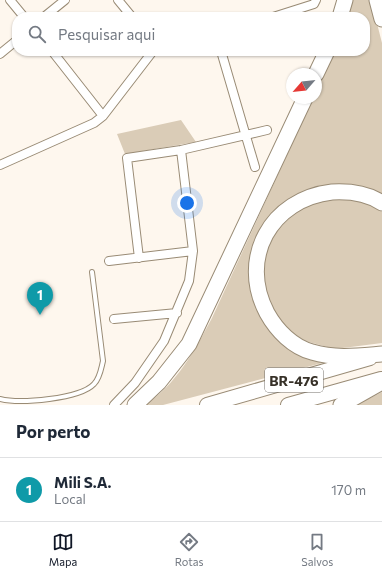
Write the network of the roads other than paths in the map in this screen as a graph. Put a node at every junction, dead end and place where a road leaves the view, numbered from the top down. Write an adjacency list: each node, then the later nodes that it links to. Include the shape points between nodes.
1 (10, 0): 7 (street)
2 (65, 0): 8 (street)
3 (118, 0): 9 (street)
4 (345, 0): 11 (highway)
5 (377, 0): 12 (highway)
6 (315, 2): 10 (street)
7 (20, 12)
8 (50, 12)
9 (128, 12)
10 (287, 12)
11 (341, 12)
12 (382, 19)
13 (12, 44): 14 (street)
14 (0, 54)
15 (56, 56): 21 (street)
16 (150, 56): 21 (street)
17 (222, 56): 23 (street)
18 (325, 56): 19 (highway)
19 (319, 68)
20 (302, 104): 39 (highway, via 189,344 160,382)
21 (104, 116): 25 (street, via 88,126)
22 (267, 130): 23 (street)
23 (245, 135): 24 (street); 26 (street)
24 (181, 150): 28 (street); 29 (street, via 127,158)
25 (0, 164)
26 (254, 167)
27 (382, 203): 34 (highway, via 355,192 340,192 325,193 297,204 285,212 268,230 262,242 255,274 261,302 270,319 279,331 295,344 311,352 336,356)
28 (192, 251): 29 (street); 32 (street, via 189,281)
29 (139, 258): 30 (street)
30 (109, 261)
31 (92, 272): 37 (lane, via 102,361 100,375 94,384 74,394 16,402)
32 (177, 313): 33 (street); 38 (street, via 153,359)
33 (114, 319)
34 (382, 354): 40 (highway, BR-476)
35 (382, 379): 41 (highway)
36 (382, 382): 42 (highway)
37 (0, 399)
38 (114, 405)
39 (135, 405)
40 (207, 405)
41 (288, 405)
42 (341, 405)

